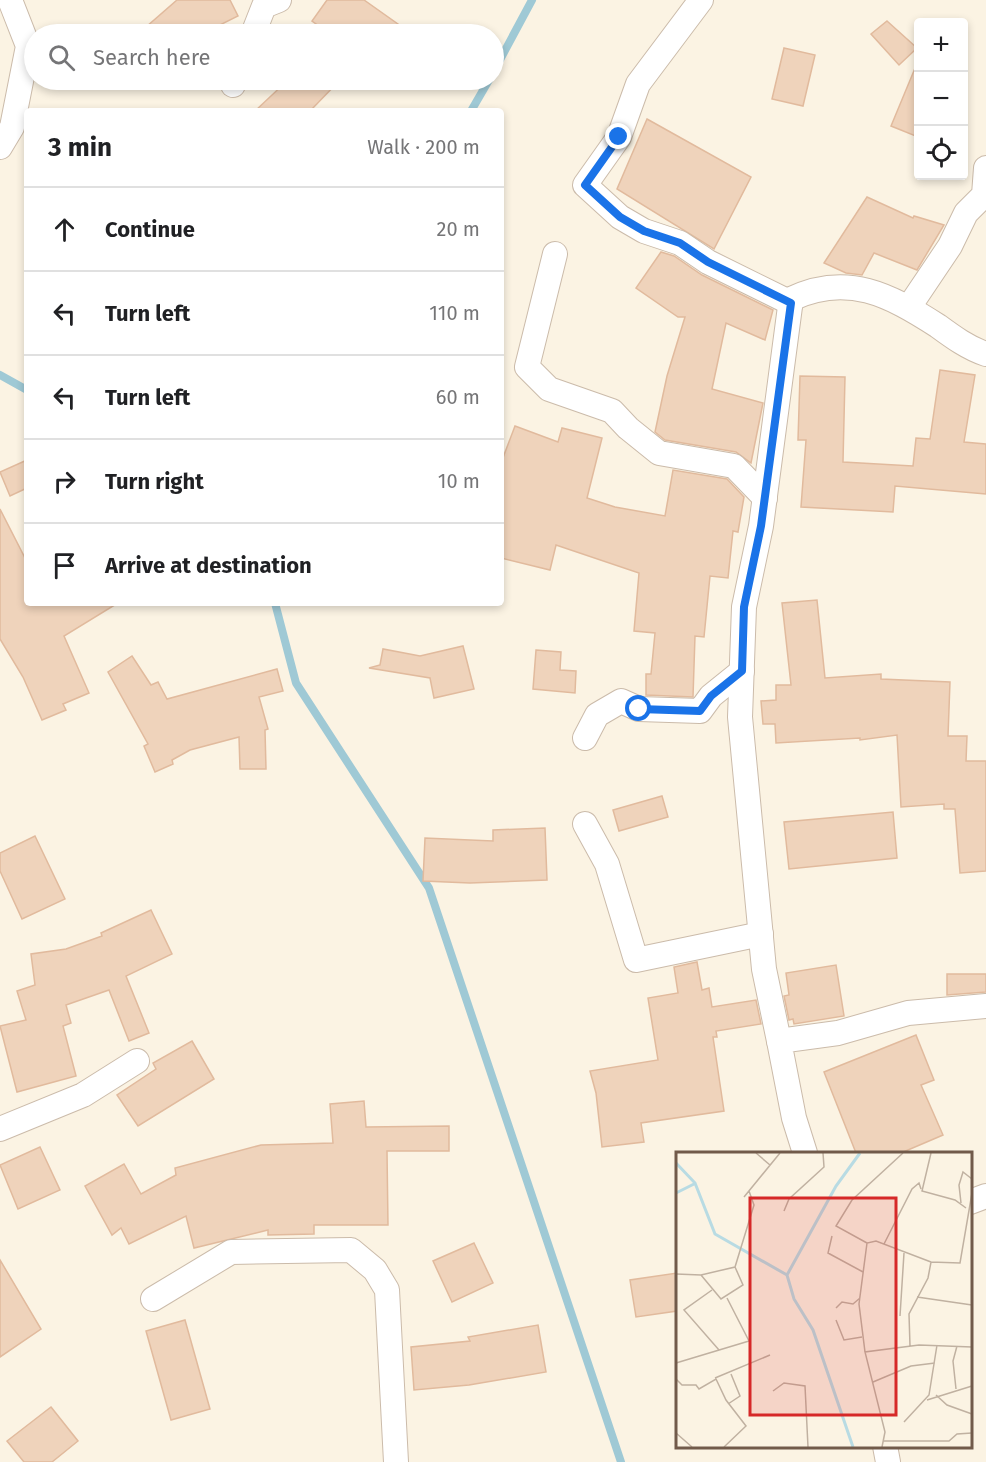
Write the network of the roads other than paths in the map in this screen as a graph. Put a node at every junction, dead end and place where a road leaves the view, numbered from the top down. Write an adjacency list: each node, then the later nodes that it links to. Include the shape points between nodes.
1 (10, 0): 5 (street)
2 (279, 0): 4 (street, via 264,6)
3 (701, 0): 10 (street, via 638,84 619,137 585,185 620,217 644,231 680,243 708,262)
4 (257, 24)
5 (24, 36)
6 (24, 66): 7 (street, via 12,126)
7 (0, 147)
8 (986, 168): 11 (street, via 984,195 966,213 950,246)
9 (555, 254): 13 (street, via 527,367 549,389 612,411 659,453 734,466)
10 (791, 303): 11 (street, via 791,298 814,288 856,286); 13 (street)
11 (909, 307): 12 (street, via 973,350)
12 (986, 354)
13 (765, 498): 14 (street, via 744,607)
14 (742, 671): 15 (street, via 711,696 700,711 639,709 621,701 597,715); 17 (street, via 740,717)
15 (585, 738)
16 (585, 824): 17 (street, via 607,864 636,960)
17 (760, 934): 19 (street)
18 (986, 1006): 19 (street, via 908,1013 838,1033)
19 (779, 1041): 22 (street)
20 (137, 1061): 21 (street, via 83,1095)
21 (0, 1129)
22 (805, 1152)
23 (986, 1196): 24 (street)
24 (971, 1201)
25 (153, 1299): 27 (street, via 231,1252 351,1250 375,1270 387,1290)
26 (885, 1447): 28 (street)
27 (396, 1462)
28 (888, 1462)

